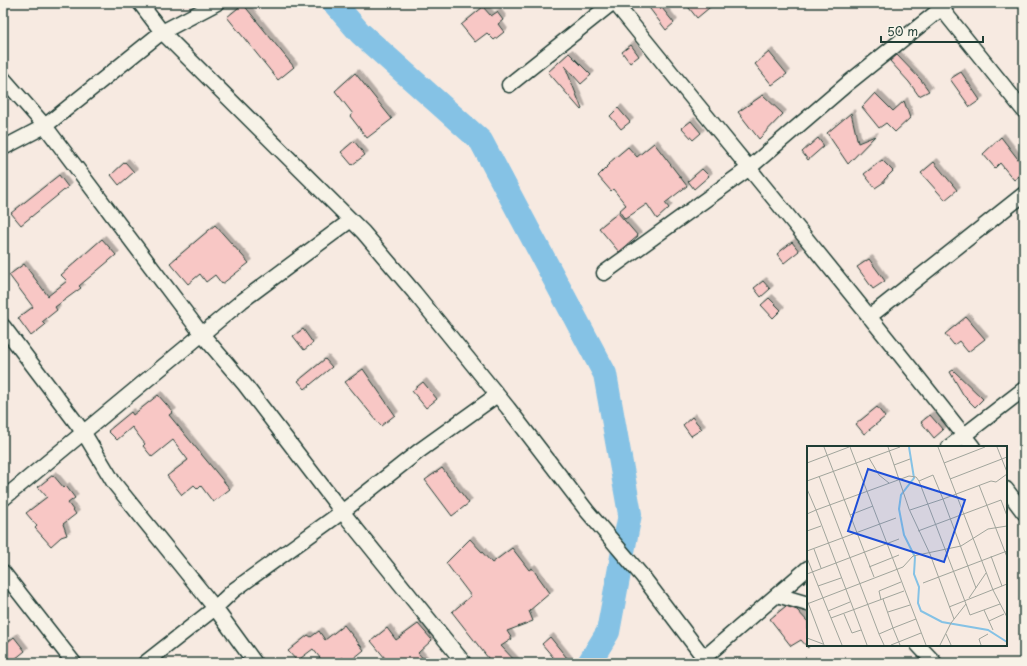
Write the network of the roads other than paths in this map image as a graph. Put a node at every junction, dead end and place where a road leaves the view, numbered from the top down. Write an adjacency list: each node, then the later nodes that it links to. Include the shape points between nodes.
1 (140, 3): 6 (street)
2 (217, 3): 6 (street)
3 (612, 3): 8 (street)
4 (615, 3): 12 (street)
5 (942, 5): 9 (street); 12 (street)
6 (162, 32): 10 (street); 14 (street)
7 (3, 78): 10 (street)
8 (509, 85)
9 (1024, 111)
10 (45, 126): 11 (street); 18 (street)
11 (3, 148)
12 (748, 169): 15 (street); 16 (street)
13 (1024, 194): 16 (street)
14 (351, 220): 18 (street); 20 (street, via 414,292)
15 (604, 273)
16 (870, 317): 22 (street)
17 (3, 326): 21 (street)
18 (201, 333): 21 (street); 27 (street, via 245,385)
19 (1024, 389): 22 (street)
20 (497, 395): 27 (street, via 419,451); 35 (street, via 587,511 643,577)
21 (84, 433): 26 (street); 33 (street, via 114,483)
22 (964, 435): 23 (street); 24 (street)
23 (950, 446)
24 (972, 446)
25 (1007, 491): 28 (street)
26 (3, 499)
27 (342, 512): 33 (street, via 234,590); 39 (street)
28 (1024, 513)
29 (807, 569): 31 (street)
30 (3, 572): 36 (street)
31 (777, 595): 32 (street); 35 (street)
32 (807, 604)
33 (215, 608): 37 (street); 38 (street)
34 (919, 646): 40 (street)
35 (703, 661)
36 (74, 663)
37 (145, 663)
38 (255, 663)
39 (464, 663)
40 (935, 663)

